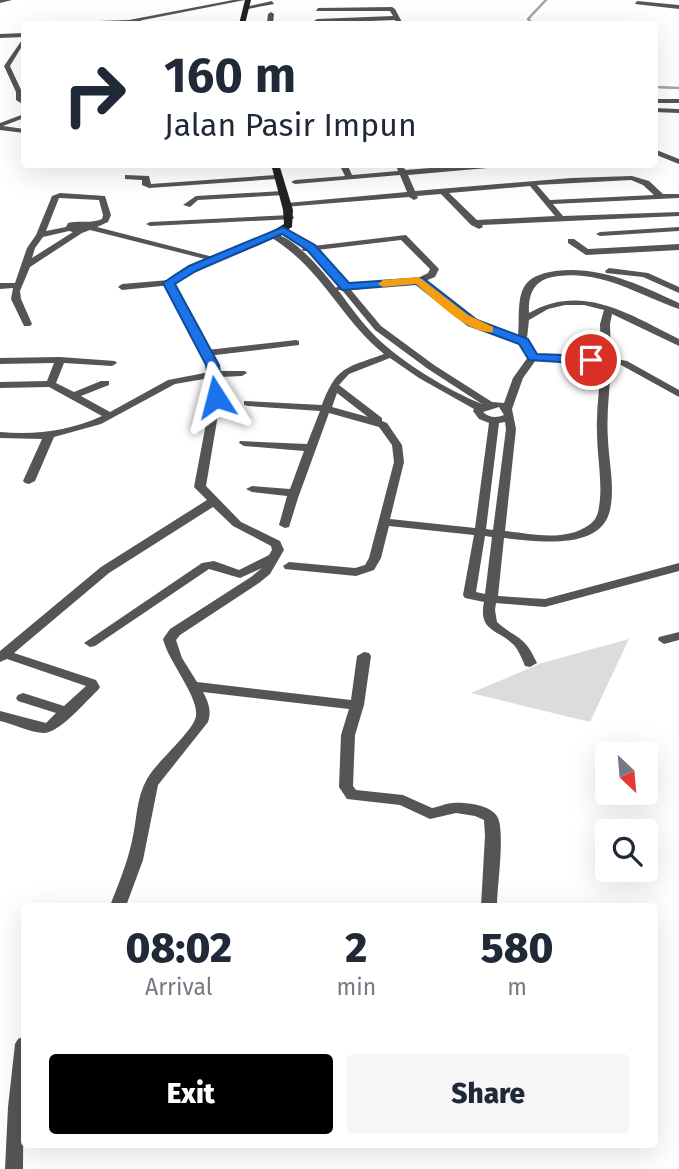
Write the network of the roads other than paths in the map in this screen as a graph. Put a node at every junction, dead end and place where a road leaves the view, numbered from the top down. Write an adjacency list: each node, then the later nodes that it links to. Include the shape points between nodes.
1 (9, 0): 3 (street)
2 (242, 0): 12 (street)
3 (0, 1)
4 (358, 2): 9 (street)
5 (248, 3): 6 (street); 13 (street)
6 (272, 3)
7 (637, 3): 8 (street)
8 (679, 7)
9 (341, 9): 10 (street); 16 (street, via 392,9)
10 (318, 10)
11 (271, 14): 14 (street)
12 (140, 21)
13 (244, 21)
14 (270, 21)
15 (317, 21): 16 (street)
16 (398, 21)
17 (0, 36): 18 (street)
18 (21, 37)
19 (21, 42): 20 (street, via 8,64)
20 (10, 75): 21 (street); 22 (street)
21 (0, 76)
22 (21, 101)
23 (658, 101): 24 (street)
24 (679, 101)
25 (658, 110): 26 (street)
26 (679, 111)
27 (21, 117): 28 (street)
28 (0, 126): 29 (street)
29 (21, 130)
30 (658, 153): 31 (street)
31 (679, 162)
32 (275, 168): 40 (street)
33 (345, 168): 41 (street)
34 (419, 168): 36 (street)
35 (501, 168): 38 (street)
36 (401, 169): 41 (street); 47 (street)
37 (561, 169): 42 (street)
38 (507, 175)
39 (128, 177): 40 (street, via 146,178 149,186)
40 (276, 177): 45 (street)
41 (349, 177): 43 (street)
42 (571, 180): 44 (street); 48 (street, via 632,178)
43 (295, 182)
44 (532, 184): 46 (street); 50 (street)
45 (282, 193): 51 (street, via 195,198); 52 (street)
46 (446, 194): 47 (street); 55 (street)
47 (413, 196): 52 (street)
48 (660, 196): 49 (street); 50 (street)
49 (679, 196)
50 (550, 202): 54 (street)
51 (187, 205)
52 (288, 210): 56 (street); 62 (street, via 289,226)
53 (679, 214): 54 (street)
54 (561, 218): 55 (street)
55 (474, 223): 61 (street)
56 (150, 224)
57 (91, 227): 58 (street, via 79,223); 60 (street); 64 (street, via 107,215 102,198 60,195); 69 (street)
58 (69, 229): 60 (street); 64 (street)
59 (679, 229): 63 (street)
60 (80, 231): 70 (street)
61 (483, 231)
62 (279, 233): 67 (street); 68 (street); 69 (street)
63 (600, 234)
64 (40, 235): 70 (street)
65 (572, 241): 66 (street, via 586,253)
66 (679, 247)
67 (311, 248): 68 (street); 72 (street, via 403,237 435,269); 77 (street)
68 (299, 250): 78 (street)
69 (217, 259): 73 (street)
70 (26, 266): 74 (street)
71 (596, 273): 79 (street, via 631,272); 80 (street, via 634,284); 82 (street, via 547,274 534,279 528,286)
72 (419, 280): 77 (street); 84 (street)
73 (169, 283): 76 (street); 88 (street)
74 (19, 285): 75 (street); 83 (street, via 16,299)
75 (0, 286)
76 (122, 287)
77 (346, 287): 78 (street); 104 (street, via 391,338)
78 (334, 289): 89 (street, via 373,339)
79 (679, 290)
80 (679, 306)
81 (609, 309): 82 (street, via 571,301 533,313); 87 (street); 91 (street)
82 (524, 322): 84 (street); 85 (street)
83 (27, 324)
84 (481, 327): 85 (street)
85 (523, 341): 90 (street)
86 (296, 343): 88 (street)
87 (679, 343)
88 (207, 353): 96 (street)
89 (392, 354): 100 (street, via 346,372); 104 (street)
90 (533, 357): 91 (street); 106 (street, via 518,378)
91 (606, 359): 101 (street, via 624,363); 121 (street, via 602,518 592,529 570,537)
92 (60, 360): 93 (street); 94 (street); 98 (street)
93 (0, 361)
94 (112, 363)
95 (242, 373): 96 (street)
96 (215, 374): 107 (street, via 163,386); 117 (street, via 216,397 200,487)
97 (105, 383): 102 (street)
98 (51, 384): 99 (street); 102 (street)
99 (0, 385)
100 (334, 386): 105 (street); 109 (street)
101 (679, 394)
102 (76, 395): 107 (street)
103 (248, 403): 105 (street)
104 (485, 406): 106 (street); 108 (street, via 478,414)
105 (326, 408): 109 (street); 113 (street)
106 (508, 413): 108 (street); 121 (street, via 511,429)
107 (110, 416): 111 (street)
108 (494, 421): 120 (street)
109 (383, 425): 118 (street, via 397,446 399,462)
110 (0, 435): 111 (street)
111 (49, 436): 114 (street)
112 (244, 443): 113 (street)
113 (311, 448): 116 (street)
114 (29, 481)
115 (252, 489): 116 (street)
116 (294, 493): 119 (street)
117 (214, 501): 122 (street, via 244,529 276,544); 129 (street, via 106,570)
118 (385, 522): 120 (street); 123 (street, via 375,558 365,570)
119 (285, 525)
120 (479, 533): 121 (street); 125 (street, via 469,595)
121 (497, 534): 125 (street)
122 (276, 556): 128 (street, via 240,574 206,566); 132 (street, via 255,580 171,636 169,643)
123 (289, 566)
124 (679, 567): 125 (street, via 545,603)
125 (491, 599): 131 (street, via 488,611 494,626 520,644)
126 (679, 636): 127 (street)
127 (664, 640)
128 (90, 643)
129 (3, 656): 135 (street, via 91,683 93,687)
130 (364, 656): 134 (street)
131 (530, 663)
132 (192, 687): 134 (street); 137 (street, via 204,716 153,779 136,856)
133 (23, 698): 135 (street)
134 (357, 705): 138 (street, via 348,735 348,792 403,800 430,814 457,808 488,815 493,831)
135 (68, 712): 136 (street, via 43,728)
136 (0, 716)
137 (119, 903)
138 (489, 903)
139 (21, 1085): 140 (street)
140 (14, 1169)

